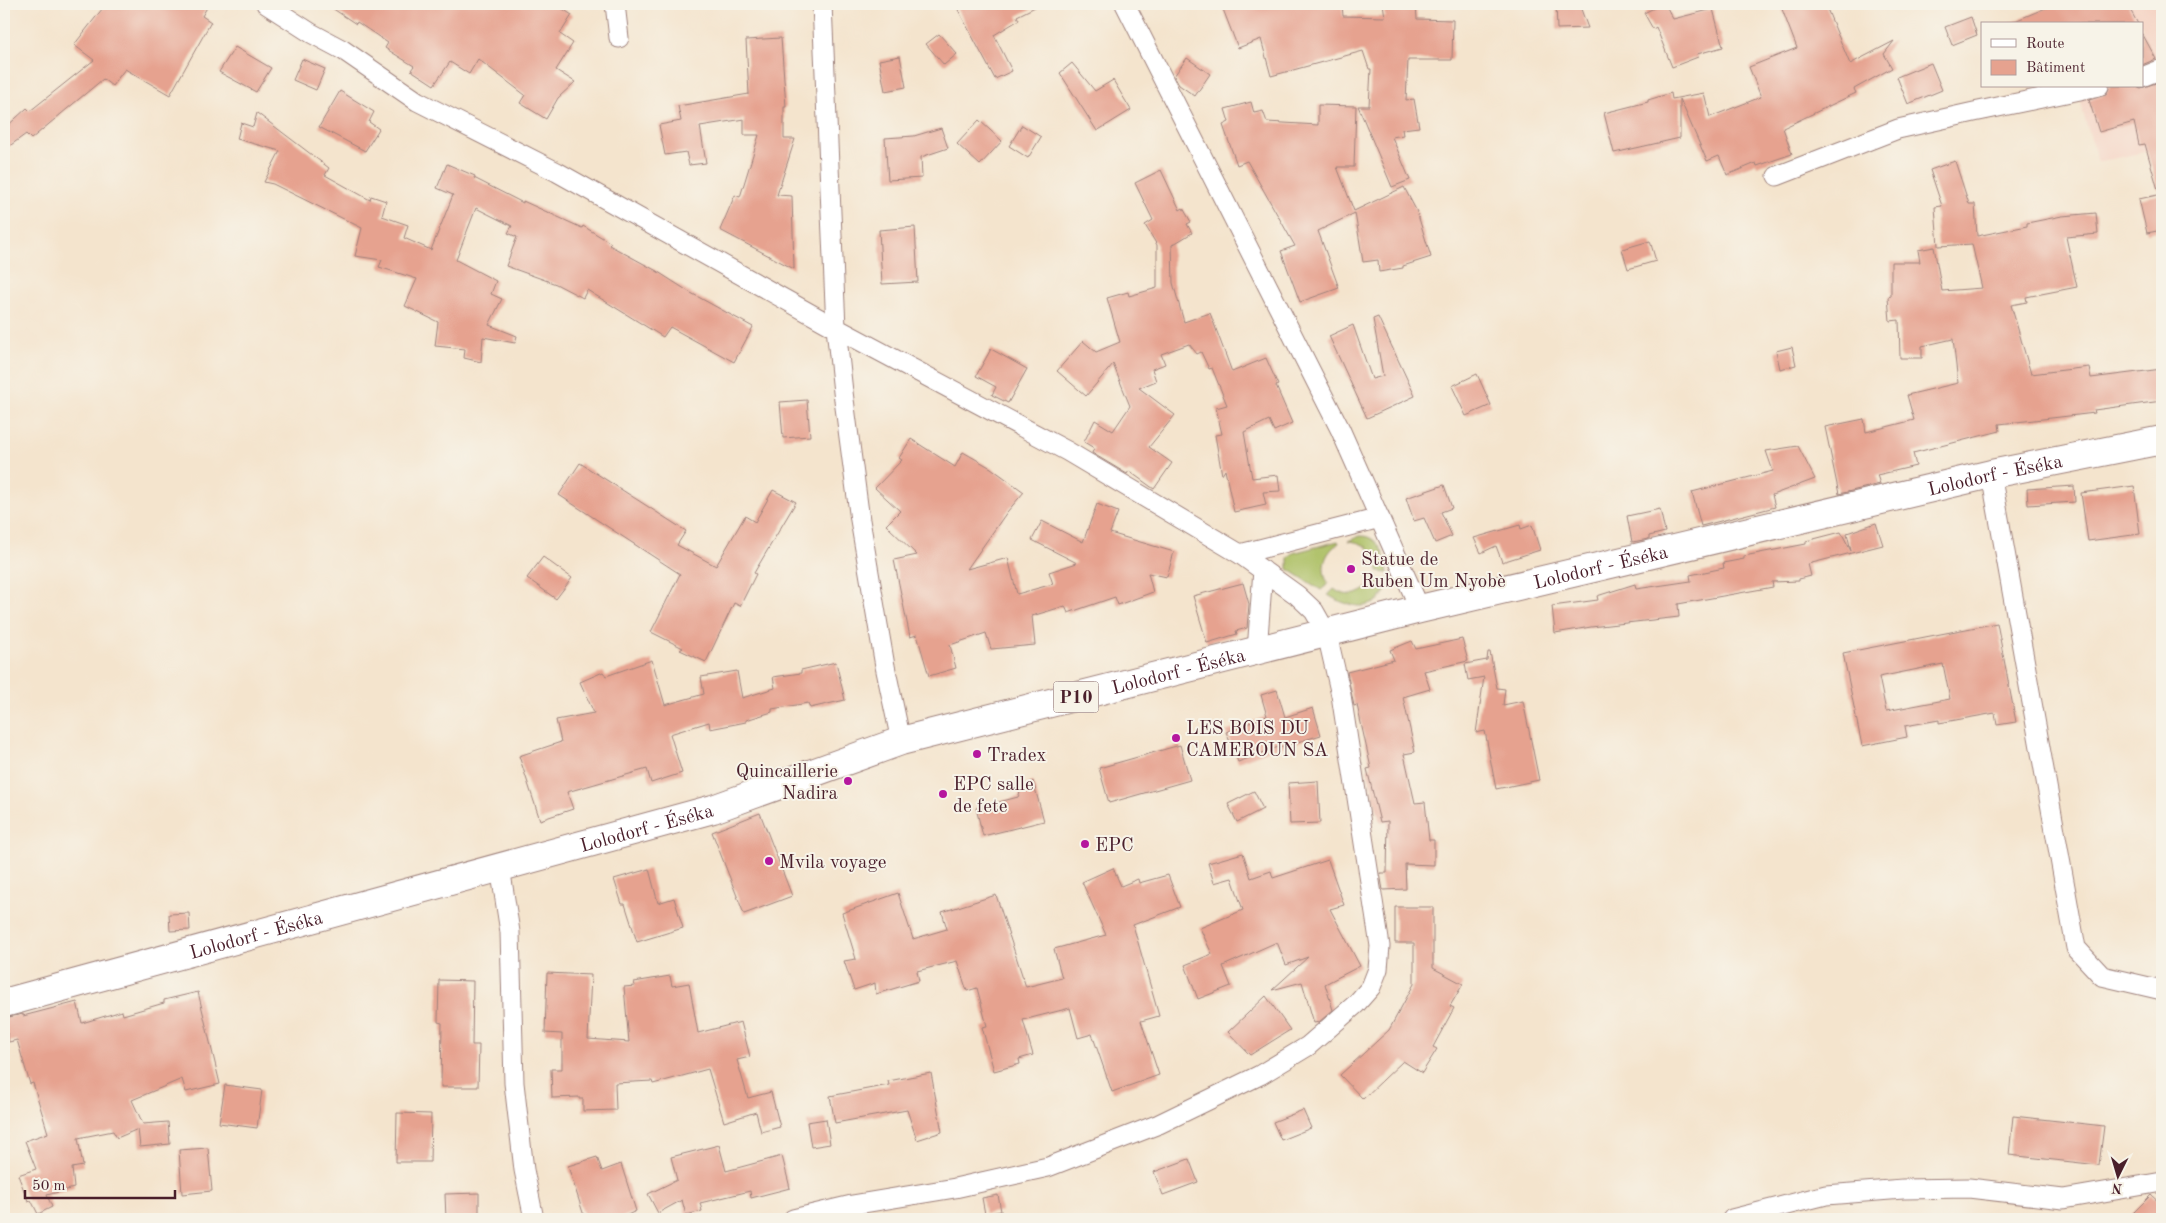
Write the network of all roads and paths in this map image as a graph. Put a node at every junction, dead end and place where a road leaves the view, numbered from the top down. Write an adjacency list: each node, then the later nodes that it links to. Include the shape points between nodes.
1 (266, 4): 10 (street, via 343,50 418,101 557,172)
2 (615, 4): 5 (street)
3 (822, 4): 10 (street)
4 (1125, 4): 13 (street, via 1340,429)
5 (620, 38)
6 (2162, 69): 7 (street)
7 (2144, 76)
8 (2089, 88): 9 (street, via 1898,130)
9 (1777, 176)
10 (836, 328): 14 (street, via 1067,451); 19 (street, via 860,520)
11 (2162, 440): 12 (main road, Lolodorf - Éséka / P10)
12 (1991, 474): 16 (main road, Lolodorf - Éséka / P10); 21 (street, via 2076,948 2102,976)
13 (1380, 518): 14 (street); 16 (street)
14 (1240, 554): 15 (street)
15 (1263, 570): 17 (street, via 1314,611); 18 (street)
16 (1420, 609): 17 (main road, Lolodorf - Éséka / P10)
17 (1328, 634): 18 (main road, Lolodorf - Éséka / P10); 25 (street, via 1341,695 1380,946 1378,969 1371,987 1361,998 1308,1046 1260,1075 1159,1124 1067,1160 964,1186 852,1205)
18 (1257, 651): 19 (main road, Lolodorf - Éséka / P10)
19 (901, 741): 20 (main road, Lolodorf - Éséka / P10, via 713,809)
20 (500, 867): 22 (main road, Lolodorf - Éséka / P10); 24 (street, via 510,932 514,1083 524,1170)
21 (2162, 990)
22 (4, 1003)
23 (2162, 1182): 26 (street, via 2063,1199 1969,1188 1903,1189 1836,1195)
24 (534, 1219)
25 (794, 1219)
26 (1732, 1219)

